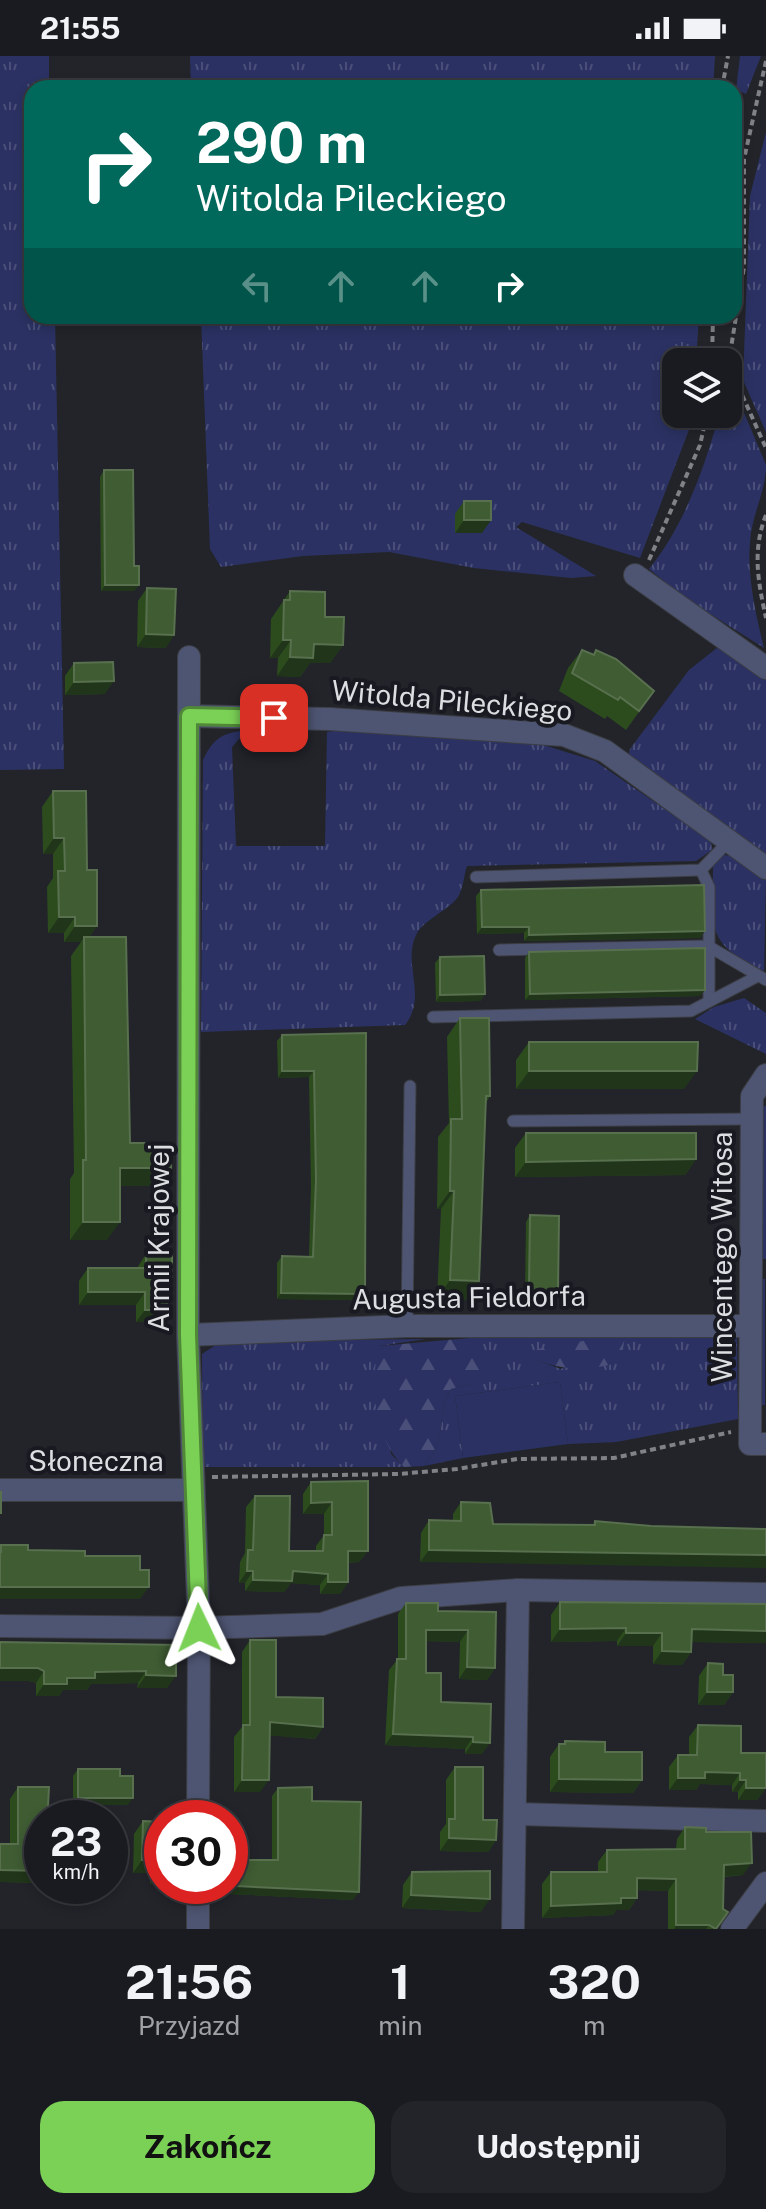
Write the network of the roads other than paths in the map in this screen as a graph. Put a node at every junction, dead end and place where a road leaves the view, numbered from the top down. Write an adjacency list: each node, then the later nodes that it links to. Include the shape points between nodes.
1 (635, 575): 3 (street)
2 (189, 657): 4 (street, Armii Krajowej)
3 (766, 668)
4 (189, 716): 5 (street, Witolda Pileckiego, via 330,719 564,735 605,751); 20 (street, Armii Krajowej)
5 (729, 841): 6 (street, Witolda Pileckiego); 7 (lane)
6 (766, 868)
7 (701, 870): 8 (lane); 9 (lane, via 709,887)
8 (476, 877)
9 (708, 946): 10 (lane); 11 (lane); 12 (lane)
10 (499, 950)
11 (762, 978): 12 (lane)
12 (709, 1001): 13 (lane, via 691,1011)
13 (433, 1017)
14 (766, 1075): 16 (street, Wincentego Witosa, via 752,1096)
15 (410, 1086): 18 (lane)
16 (752, 1119): 17 (lane); 19 (street, Wincentego Witosa)
17 (513, 1121)
18 (407, 1326): 19 (street, Augusta Fieldorfa); 20 (street, Augusta Fieldorfa)
19 (750, 1326): 21 (street, Wincentego Witosa)
20 (188, 1335): 23 (street, Armii Krajowej)
21 (755, 1440)
22 (0, 1490): 23 (street, Słoneczna)
23 (193, 1490): 27 (street, Armii Krajowej)
24 (518, 1590): 25 (street); 27 (street, via 401,1598 322,1624); 29 (street)
25 (766, 1594)
26 (0, 1626): 27 (street)
27 (199, 1628): 28 (street, Armii Krajowej)
28 (198, 1800)
29 (517, 1814): 30 (street); 34 (street)
30 (766, 1821)
31 (766, 1883): 35 (street)
32 (198, 1904): 33 (street)
33 (198, 1929)
34 (513, 1929)
35 (732, 1929)

